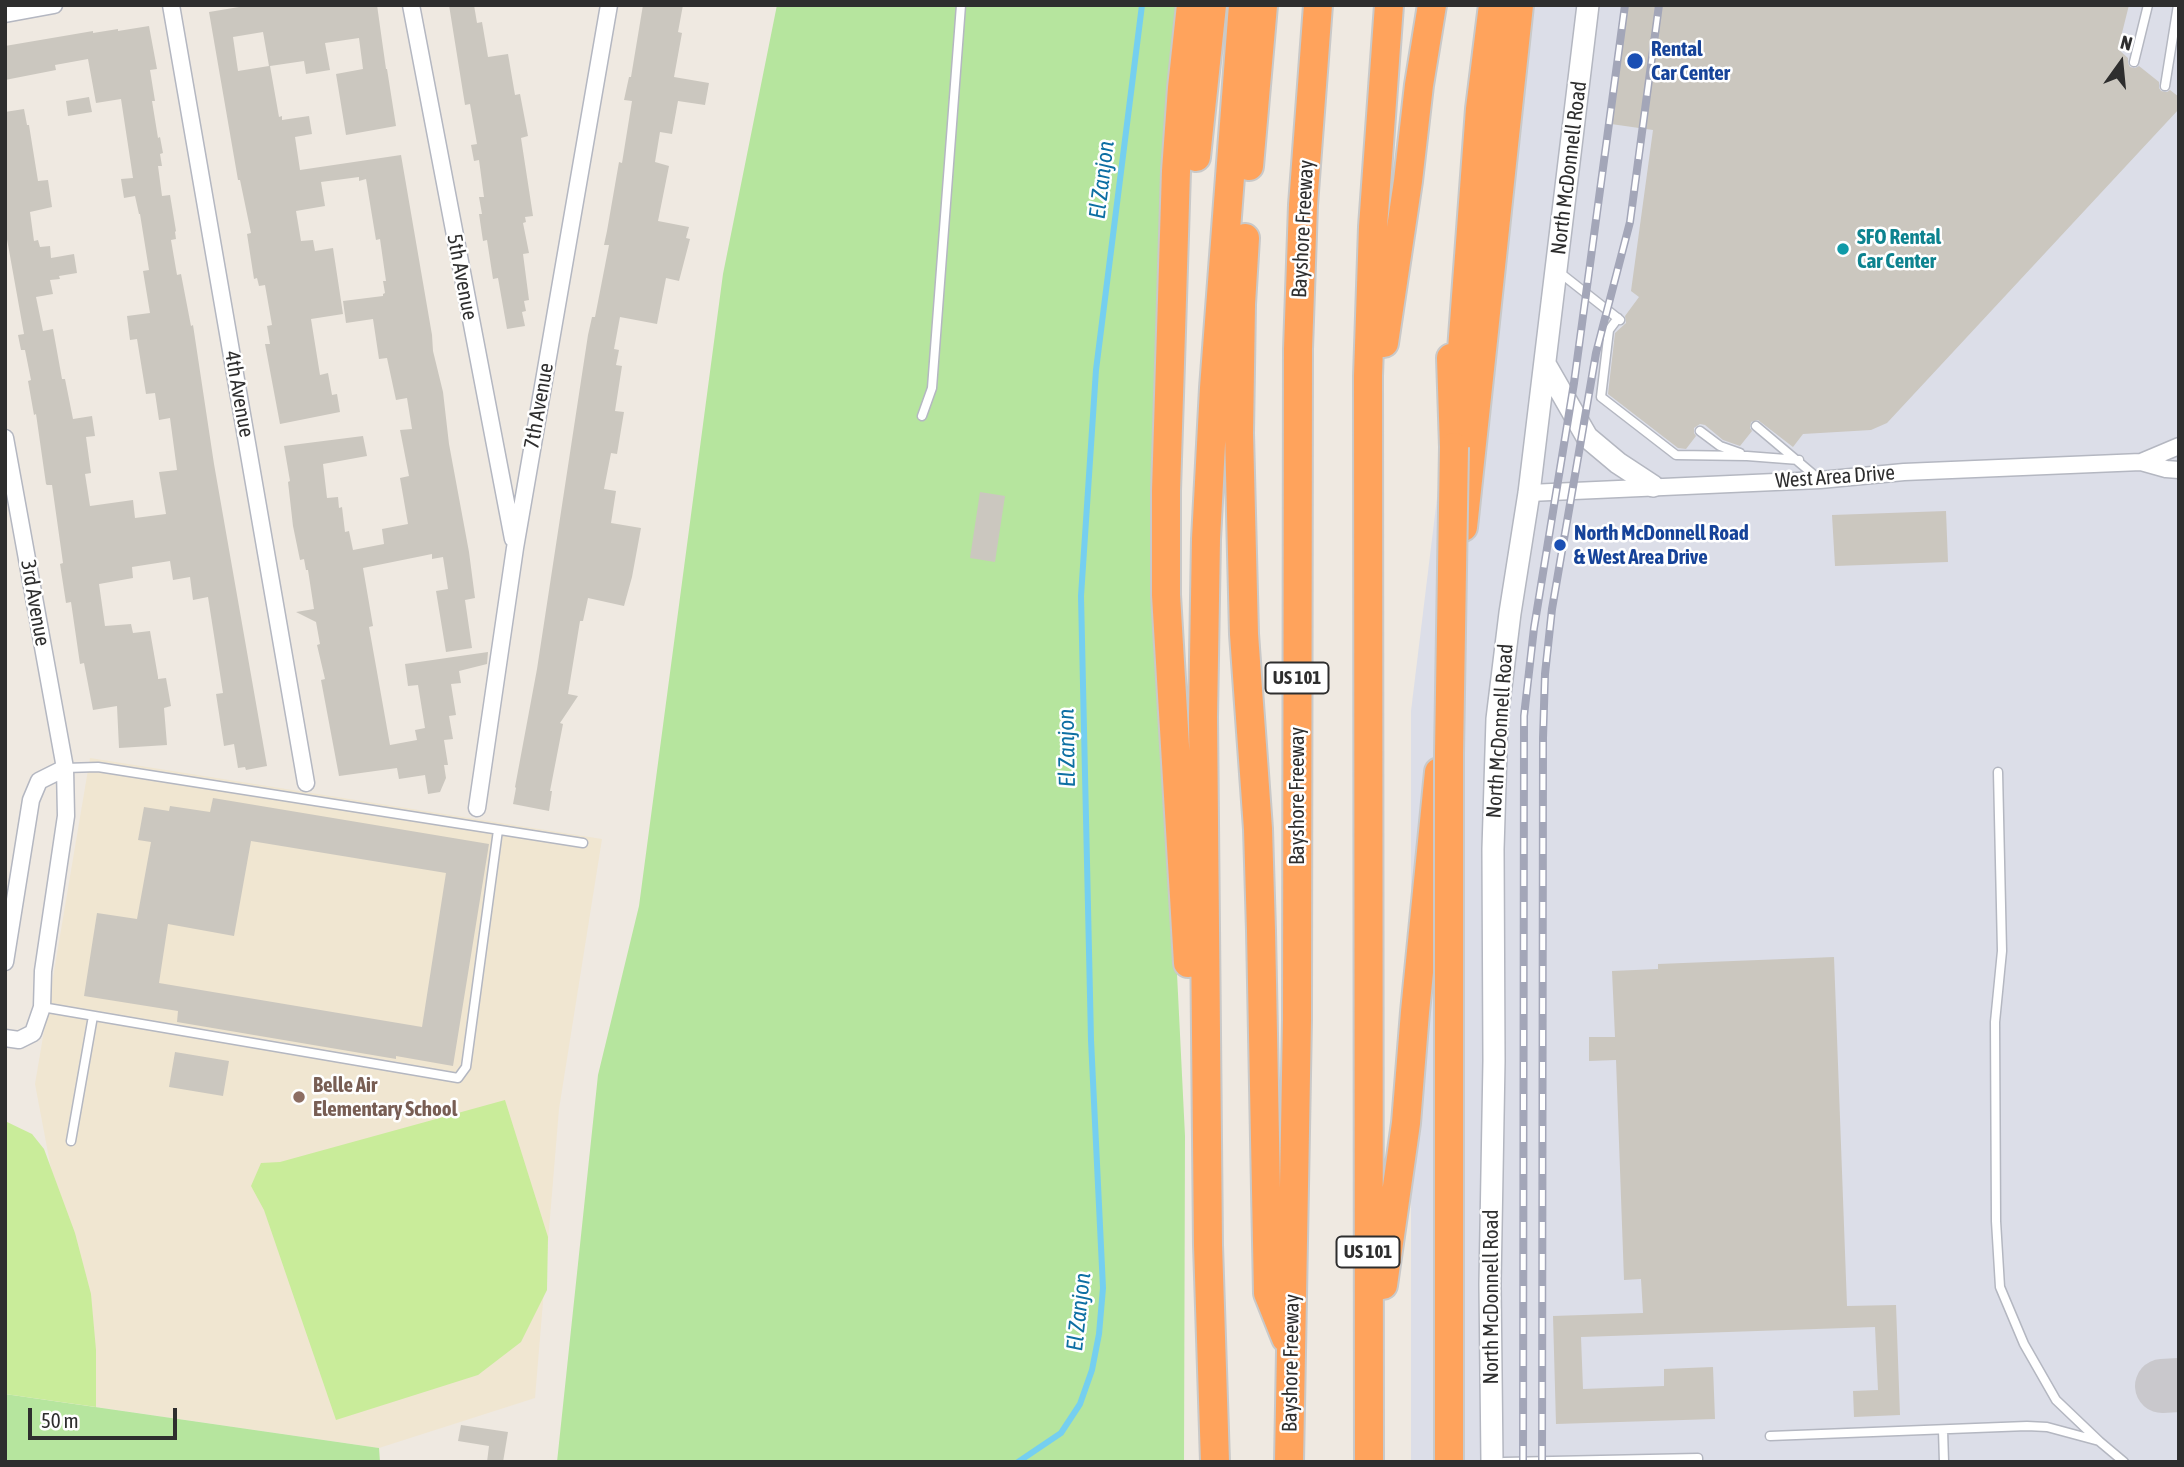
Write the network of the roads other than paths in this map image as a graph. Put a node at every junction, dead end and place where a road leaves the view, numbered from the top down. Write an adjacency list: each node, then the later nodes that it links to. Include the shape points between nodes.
1 (54, 5): 17 (street)
2 (171, 5): 40 (street, 4th Avenue)
3 (411, 5): 37 (street, 5th Avenue)
4 (608, 5): 37 (street, 7th Avenue)
5 (961, 5): 23 (lane, via 932,388)
6 (1191, 5): 35 (highway, via 1177,160)
7 (1212, 5): 35 (highway)
8 (1242, 5): 49 (highway, via 1206,539 1203,717)
9 (1263, 5): 50 (highway, via 1241,304 1240,538 1258,829 1268,1293)
10 (1318, 5): 50 (highway, Bayshore Freeway / US 101, via 1298,338 1297,1020)
11 (1389, 5): 29 (highway, US 101, via 1373,227)
12 (1432, 5): 29 (highway)
13 (1519, 5): 51 (highway, via 1406,1123)
14 (1588, 5): 21 (street, North McDonnell Road)
15 (2148, 5): 19 (lane)
16 (2178, 5): 20 (lane)
17 (5, 14)
18 (1485, 17): 60 (highway, bridge, via 1454,446)
19 (2134, 62)
20 (2165, 86)
21 (1556, 270): 22 (street, North McDonnell Road); 28 (lane, via 1619,319 1609,330 1601,397 1676,456)
22 (1545, 363): 34 (street, via 1587,437); 36 (street, North McDonnell Road)
23 (922, 416)
24 (1756, 426): 30 (lane)
25 (1700, 431): 28 (lane, via 1720,446)
26 (5, 438): 38 (street, 3rd Avenue)
27 (2179, 446): 31 (street, West Area Drive)
28 (1746, 456): 30 (lane)
29 (1368, 457): 51 (highway, US 101)
30 (1799, 460): 33 (lane)
31 (2141, 462): 32 (street, West Area Drive); 33 (street, West Area Drive)
32 (2179, 470)
33 (1820, 480): 34 (street, West Area Drive)
34 (1653, 486): 36 (street, West Area Drive)
35 (1166, 491): 49 (highway, via 1172,722)
36 (1529, 493): 61 (street, North McDonnell Road, via 1497,719)
37 (515, 548): 41 (street, 7th Avenue)
38 (65, 768): 42 (lane, via 99,767); 44 (street, via 39,781 31,800); 45 (street, 3rd Avenue, via 66,816)
39 (1998, 772): 54 (lane, via 2001,951 1995,1022 2000,1287 2024,1344 2056,1399)
40 (306, 783)
41 (477, 808)
42 (498, 830): 43 (lane); 46 (lane, via 466,1068 458,1078)
43 (583, 843)
44 (5, 961)
45 (42, 1007): 46 (lane); 47 (street, 3rd Avenue, via 33,1033 19,1040)
46 (93, 1016): 48 (lane)
47 (5, 1038)
48 (71, 1141)
49 (1209, 1245): 57 (highway)
50 (1291, 1350): 58 (highway, Bayshore Freeway / US 101)
51 (1368, 1385): 59 (highway, US 101)
52 (1943, 1430): 53 (lane); 54 (lane, via 2048,1427); 63 (lane)
53 (1770, 1436)
54 (2099, 1441): 64 (lane)
55 (1698, 1460): 56 (lane)
56 (1579, 1461): 62 (lane)
57 (1215, 1462)
58 (1289, 1462)
59 (1368, 1462)
60 (1449, 1462)
61 (1492, 1462)
62 (1504, 1462)
63 (1944, 1462)
64 (2124, 1462)

